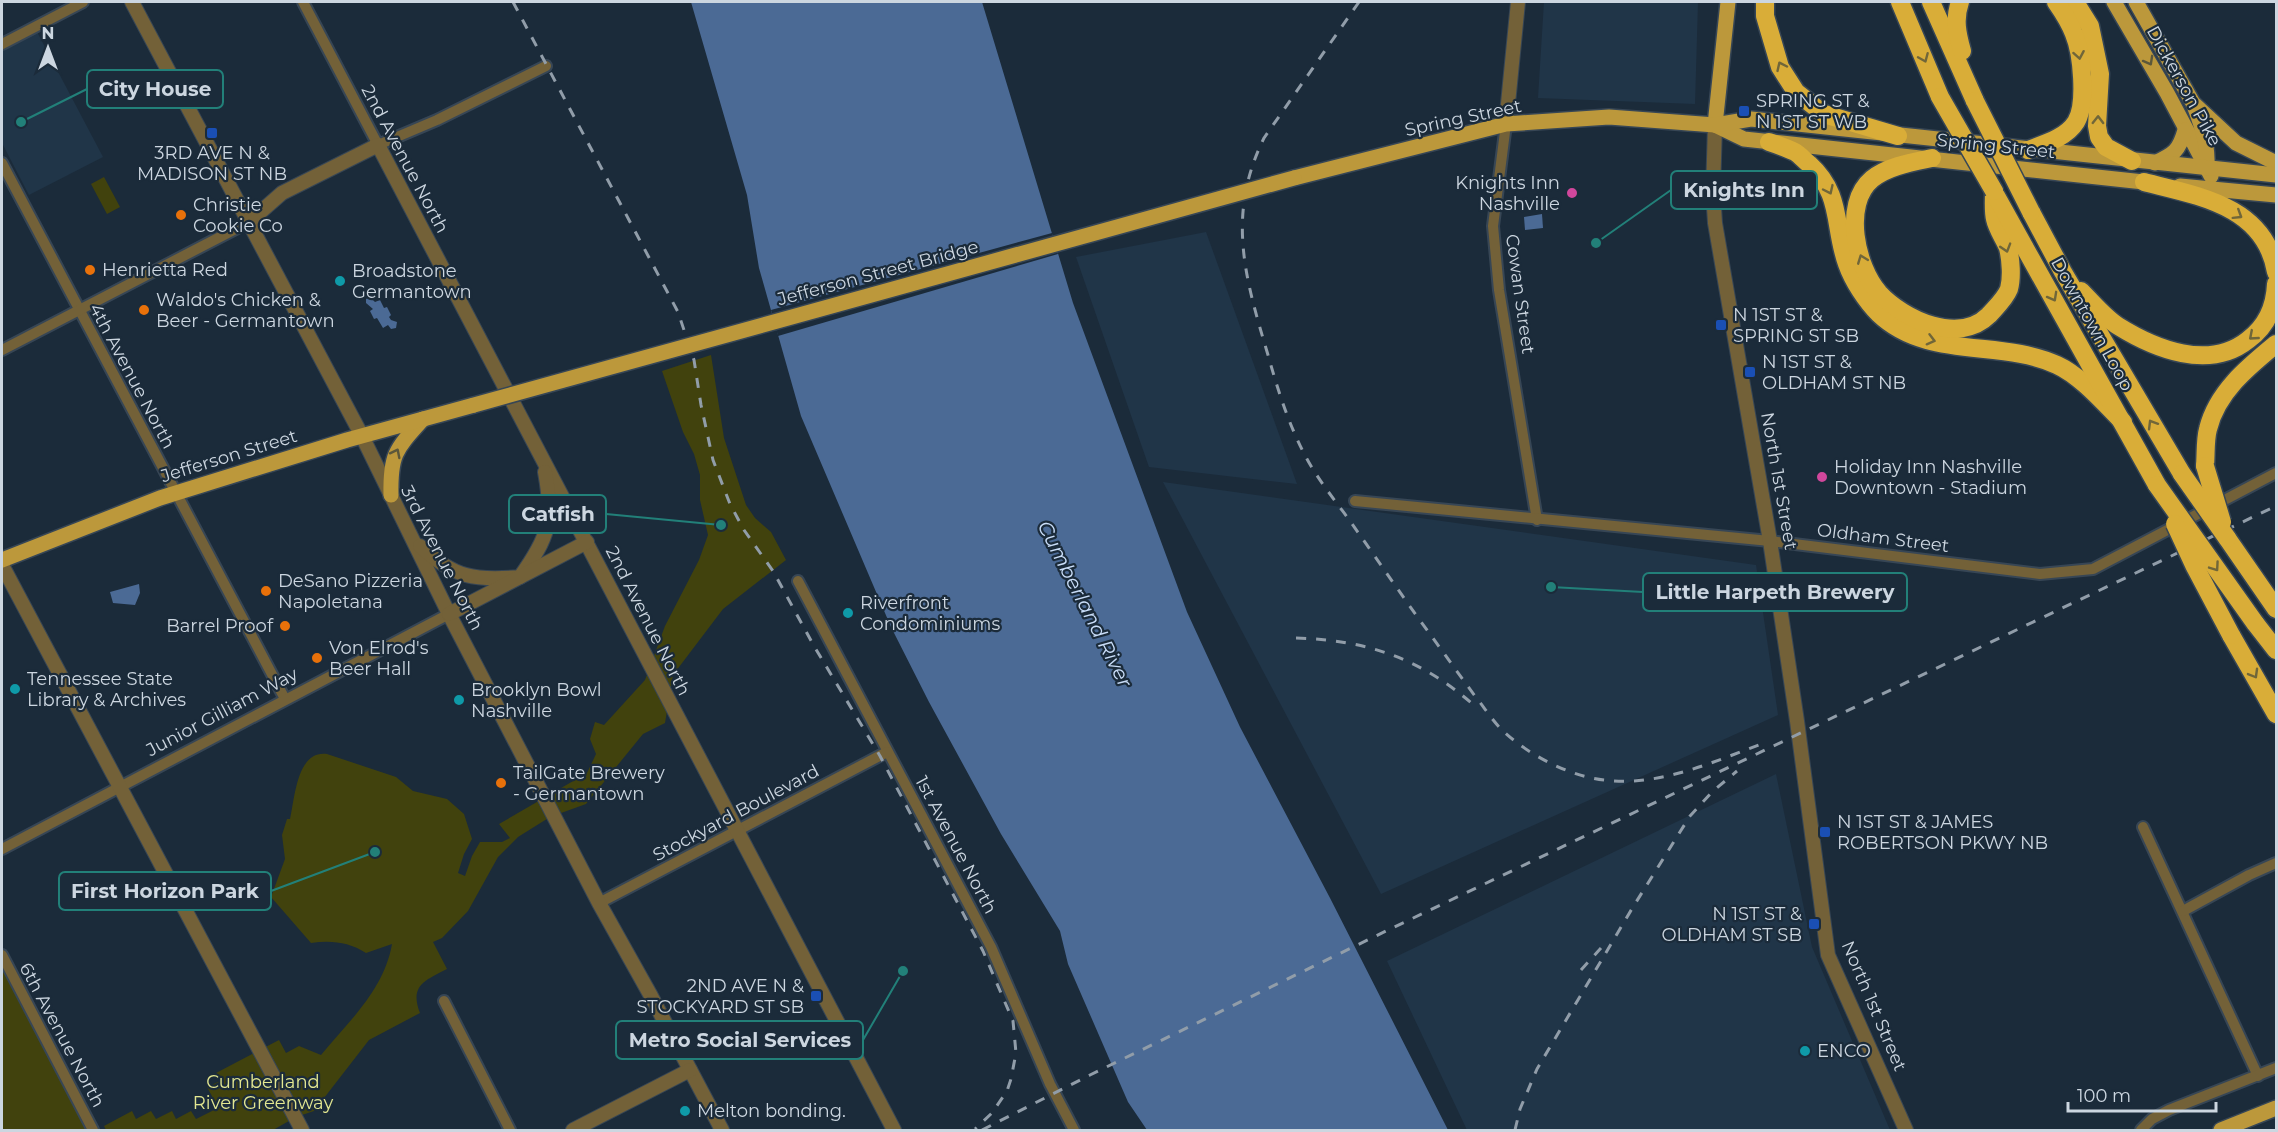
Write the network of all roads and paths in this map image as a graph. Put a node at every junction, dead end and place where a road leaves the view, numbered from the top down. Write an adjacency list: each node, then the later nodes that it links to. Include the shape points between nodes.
1 (83, 2): 14 (street)
2 (132, 2): 38 (street, 3rd Avenue North)
3 (303, 2): 23 (street, 2nd Avenue North)
4 (1518, 2): 18 (street, Cowan Street)
5 (1728, 2): 19 (main road, North 1st Street)
6 (1765, 2): 21 (highway, one-way to 6, via 1824,114 1796,92 1780,67)
7 (1899, 2): 36 (highway, Downtown Loop, one-way to 36, bridge, via 1940,97)
8 (1931, 2): 16 (highway, Downtown Loop)
9 (1960, 2): 16 (highway, via 1955,15 1957,33)
10 (2056, 2): 24 (highway, one-way to 24, via 2075,36 2082,99 2076,122 2059,138)
11 (2075, 2): 26 (highway, one-way to 11, via 2106,147 2099,137 2100,74 2090,26)
12 (2114, 2): 20 (main road, Dickerson Pike, one-way to 20)
13 (2136, 2): 17 (main road, Dickerson Pike)
14 (2, 44)
15 (546, 66): 23 (street)
16 (1973, 96): 39 (highway, Downtown Loop, bridge)
17 (2193, 104): 28 (main road, Dickerson Pike, via 2236,143); 30 (main road, via 2208,150)
18 (1506, 124): 19 (main road, Spring Street, via 1609,117); 32 (main road, Spring Street); 55 (street, Cowan Street, via 1493,226 1499,290)
19 (1715, 125): 21 (main road, Spring Street, via 1751,119); 22 (main road, Spring Street, via 1744,139); 58 (street, North 1st Street, via 1715,223)
20 (2185, 130): 29 (main road, via 2174,154); 30 (main road, Dickerson Pike)
21 (1898, 136): 24 (main road, Spring Street)
22 (1769, 142): 25 (main road, Spring Street); 47 (highway, one-way to 47, via 1797,153 1826,182 1833,196 1847,266 1880,314 1908,333 1954,346 2035,357 2059,365)
23 (378, 145): 38 (street, via 282,193); 49 (street, 2nd Avenue North)
24 (2028, 150): 26 (main road, Spring Street)
25 (1932, 158): 33 (main road, Spring Street); 36 (highway, one-way to 25, via 1995,219 2008,250 2011,275 2006,296 1983,321 1965,328 1920,322 1878,292 1858,249 1854,226 1859,196 1873,179 1906,163)
26 (2132, 161): 29 (main road, Spring Street)
27 (2, 163): 42 (street, 4th Avenue North)
28 (2277, 163)
29 (2154, 164): 30 (main road, Spring Street)
30 (2207, 169): 31 (main road, Spring Street); 34 (main road, via 2200,178); 35 (main road, Dickerson Pike)
31 (2277, 175)
32 (1294, 178): 45 (main road, Jefferson Street Bridge, bridge)
33 (2144, 182): 34 (main road, Spring Street); 40 (highway, one-way to 40, via 2217,202 2247,220 2264,237)
34 (2184, 186): 35 (main road, Spring Street)
35 (2218, 189): 37 (main road, Spring Street)
36 (1994, 191): 47 (highway, Downtown Loop, one-way to 47)
37 (2277, 195)
38 (249, 222): 42 (street); 48 (street, 3rd Avenue North)
39 (2062, 272): 41 (highway, one-way to 39, via 2269,317 2259,332 2243,345 2202,356 2166,349 2117,325); 56 (highway, Downtown Loop, one-way to 39, bridge, via 2182,474)
40 (2277, 272)
41 (2277, 284)
42 (78, 310): 44 (street); 52 (street, 4th Avenue North)
43 (2277, 344): 56 (highway, bridge, via 2229,387 2207,430 2205,466)
44 (2, 350)
45 (474, 405): 46 (main road, Jefferson Street)
46 (423, 419): 48 (main road, Jefferson Street); 53 (main road, one-way to 46, via 390,471 395,453)
47 (2123, 422): 51 (highway, Downtown Loop)
48 (362, 436): 52 (main road, Jefferson Street); 53 (street, 3rd Avenue North)
49 (542, 458): 59 (street, 2nd Avenue North); 62 (street, via 550,510 547,530)
50 (2277, 473): 58 (street, Oldham Street, via 2093,569 2040,573)
51 (2157, 484): 66 (highway, Downtown Loop, one-way to 66, bridge); 68 (highway, one-way to 68, bridge, via 2194,566)
52 (175, 493): 60 (main road, Jefferson Street); 67 (street, 4th Avenue North)
53 (391, 495): 57 (street, 3rd Avenue North)
54 (1355, 501): 55 (street, Oldham Street)
55 (1537, 520): 58 (street, Oldham Street)
56 (2227, 538): 64 (highway, Downtown Loop)
57 (412, 540): 62 (street, via 442,566 460,574 495,579); 65 (street, 3rd Avenue North)
58 (1770, 541): 90 (street, North 1st Street, via 1828,955)
59 (587, 543): 62 (street, Junior Gilliam Way); 72 (street, 2nd Avenue North)
60 (2, 560)
61 (2, 566): 70 (street)
62 (520, 577): 65 (street, Junior Gilliam Way)
63 (798, 581): 69 (street, 1st Avenue North)
64 (2277, 609)
65 (449, 614): 67 (street, Junior Gilliam Way); 75 (street, 3rd Avenue North)
66 (2277, 650)
67 (285, 699): 70 (street, Junior Gilliam Way)
68 (2277, 714)
69 (887, 752): 72 (street, Stockyard Boulevard); 89 (street, 1st Avenue North, via 991,946)
70 (119, 786): 73 (street, Junior Gilliam Way); 85 (street)
71 (2143, 827): 76 (street)
72 (737, 831): 75 (street, Stockyard Boulevard); 88 (street, 2nd Avenue North)
73 (2, 849)
74 (2277, 863): 76 (street)
75 (599, 903): 80 (street, 3rd Avenue North)
76 (2183, 911): 81 (street)
77 (2, 955): 84 (street, 6th Avenue North)
78 (444, 1001): 86 (street)
79 (2277, 1068): 81 (street)
80 (690, 1070): 83 (street); 87 (street, 3rd Avenue North)
81 (2258, 1076): 91 (street, via 2169,1110)
82 (2277, 1108): 92 (main road)
83 (579, 1129)
84 (93, 1131)
85 (302, 1131)
86 (510, 1131)
87 (722, 1131)
88 (894, 1131)
89 (1074, 1131)
90 (1906, 1131)
91 (2141, 1131)
92 (2221, 1131)

